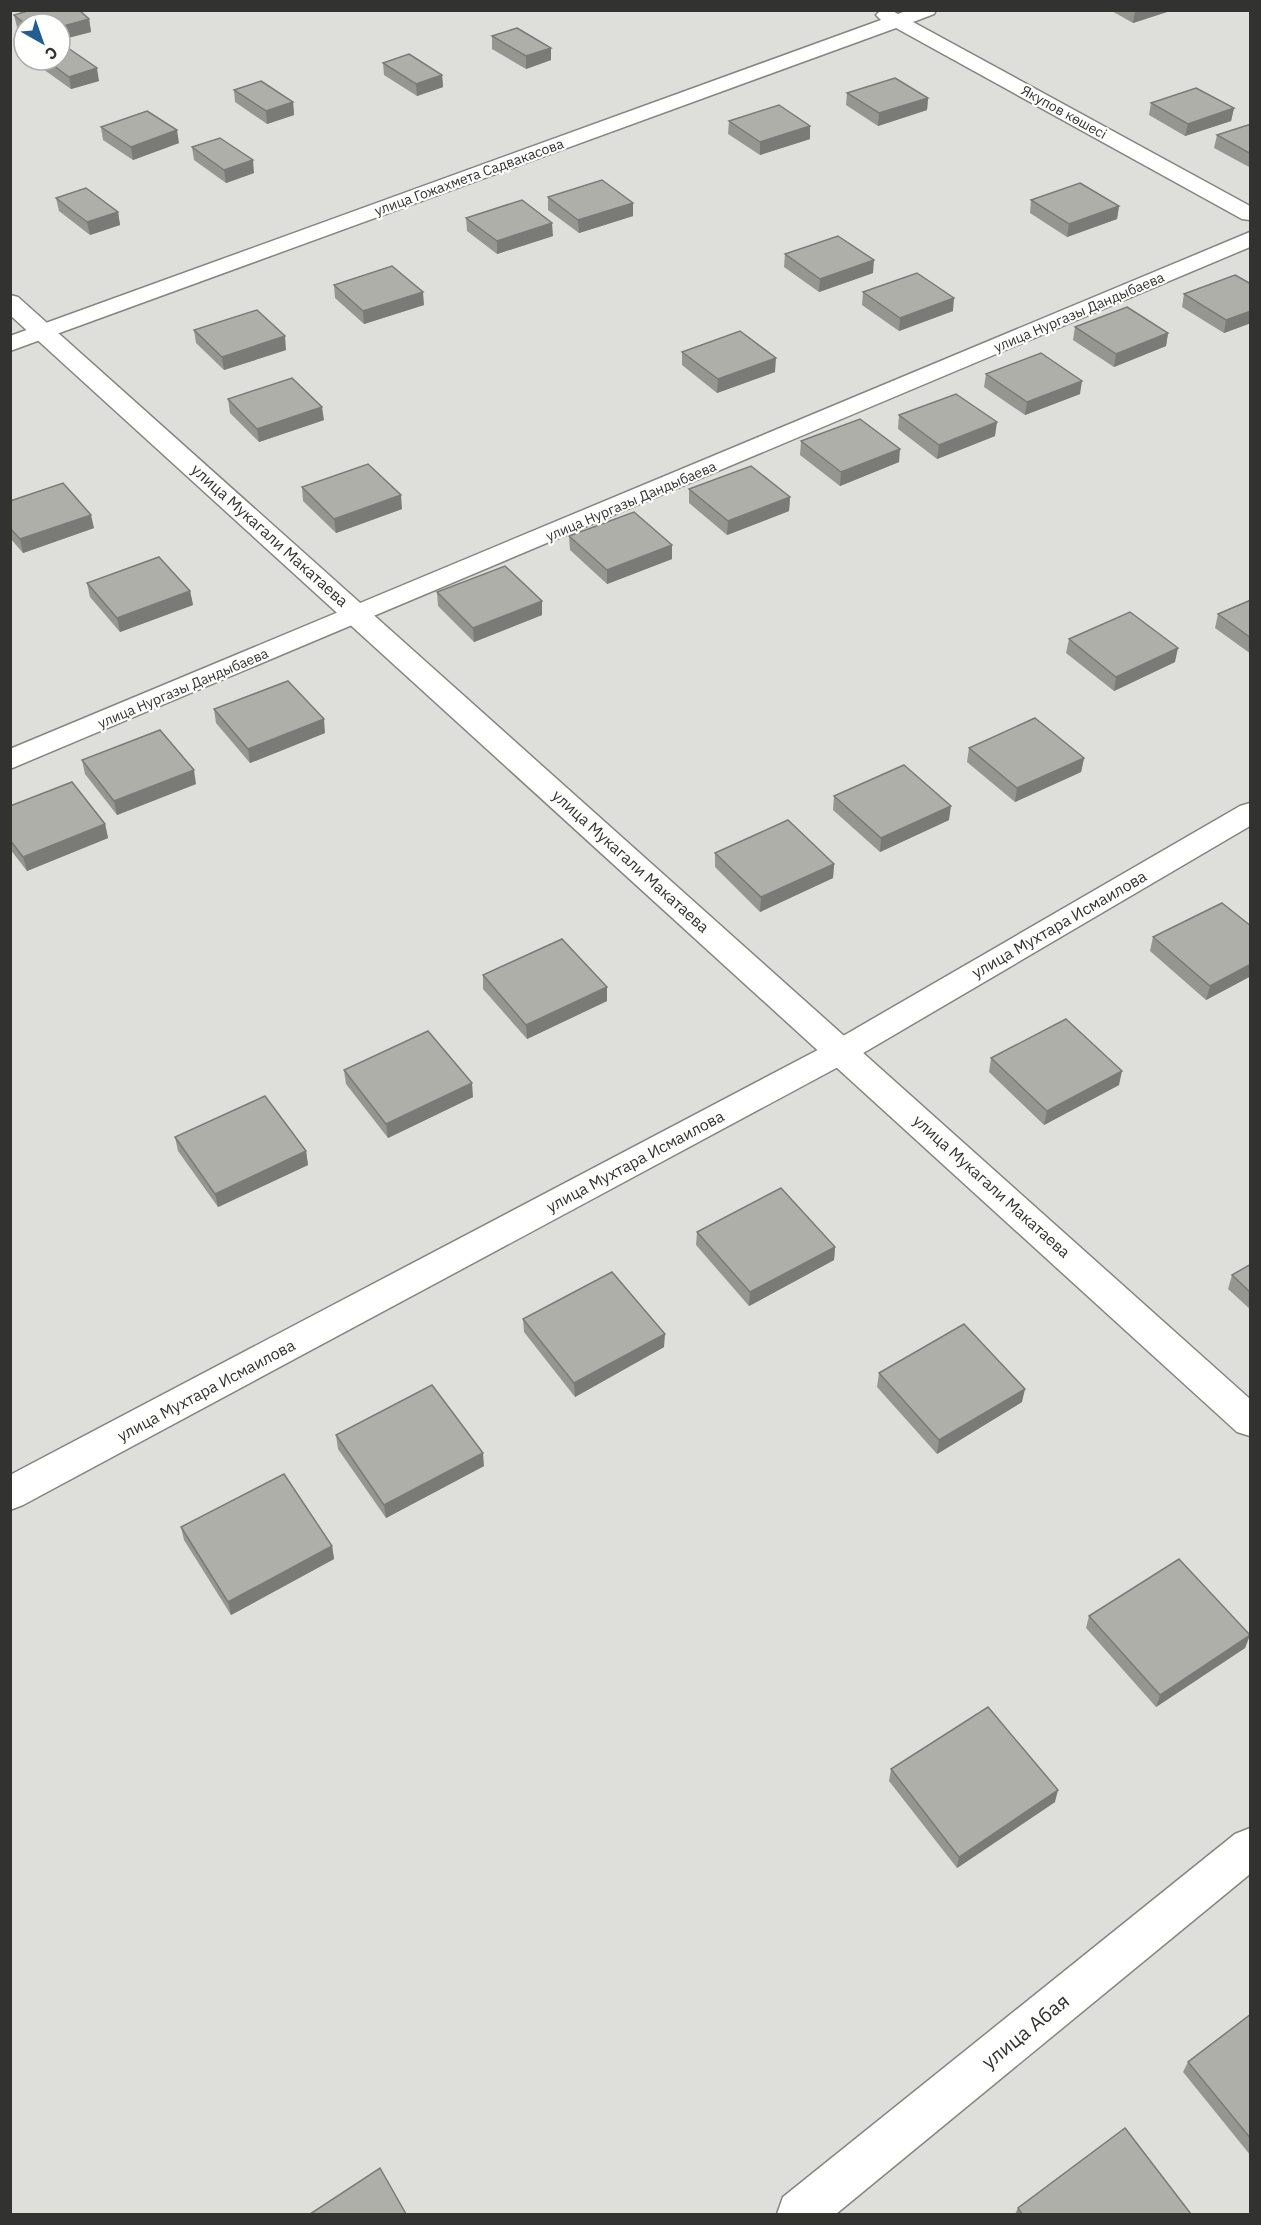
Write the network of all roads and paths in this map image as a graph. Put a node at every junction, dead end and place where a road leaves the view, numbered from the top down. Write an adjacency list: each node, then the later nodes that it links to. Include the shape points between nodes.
1 (878, 10): 3 (street, Якупов көшесі)
2 (927, 10): 3 (street, улица Гожахмета Садвакасова)
3 (897, 21): 4 (street, Якупов көшесі); 7 (street, улица Гожахмета Садвакасова)
4 (1251, 214)
5 (1251, 239): 9 (street, улица Нургазы Дандыбаева)
6 (10, 302): 7 (street, улица Мукагали Макатаева)
7 (46, 332): 8 (street, улица Гожахмета Садвакасова); 9 (street, улица Мукагали Макатаева)
8 (10, 345)
9 (359, 615): 10 (street, улица Нургазы Дандыбаева); 12 (street, улица Мукагали Макатаева)
10 (10, 760)
11 (1251, 813): 12 (street, улица Мухтара Исмаилова)
12 (842, 1051): 13 (street, улица Мукагали Макатаева); 14 (street, улица Мухтара Исмаилова)
13 (1251, 1421)
14 (10, 1494)
15 (1251, 1848): 16 (street, улица Абая)
16 (800, 2214)

